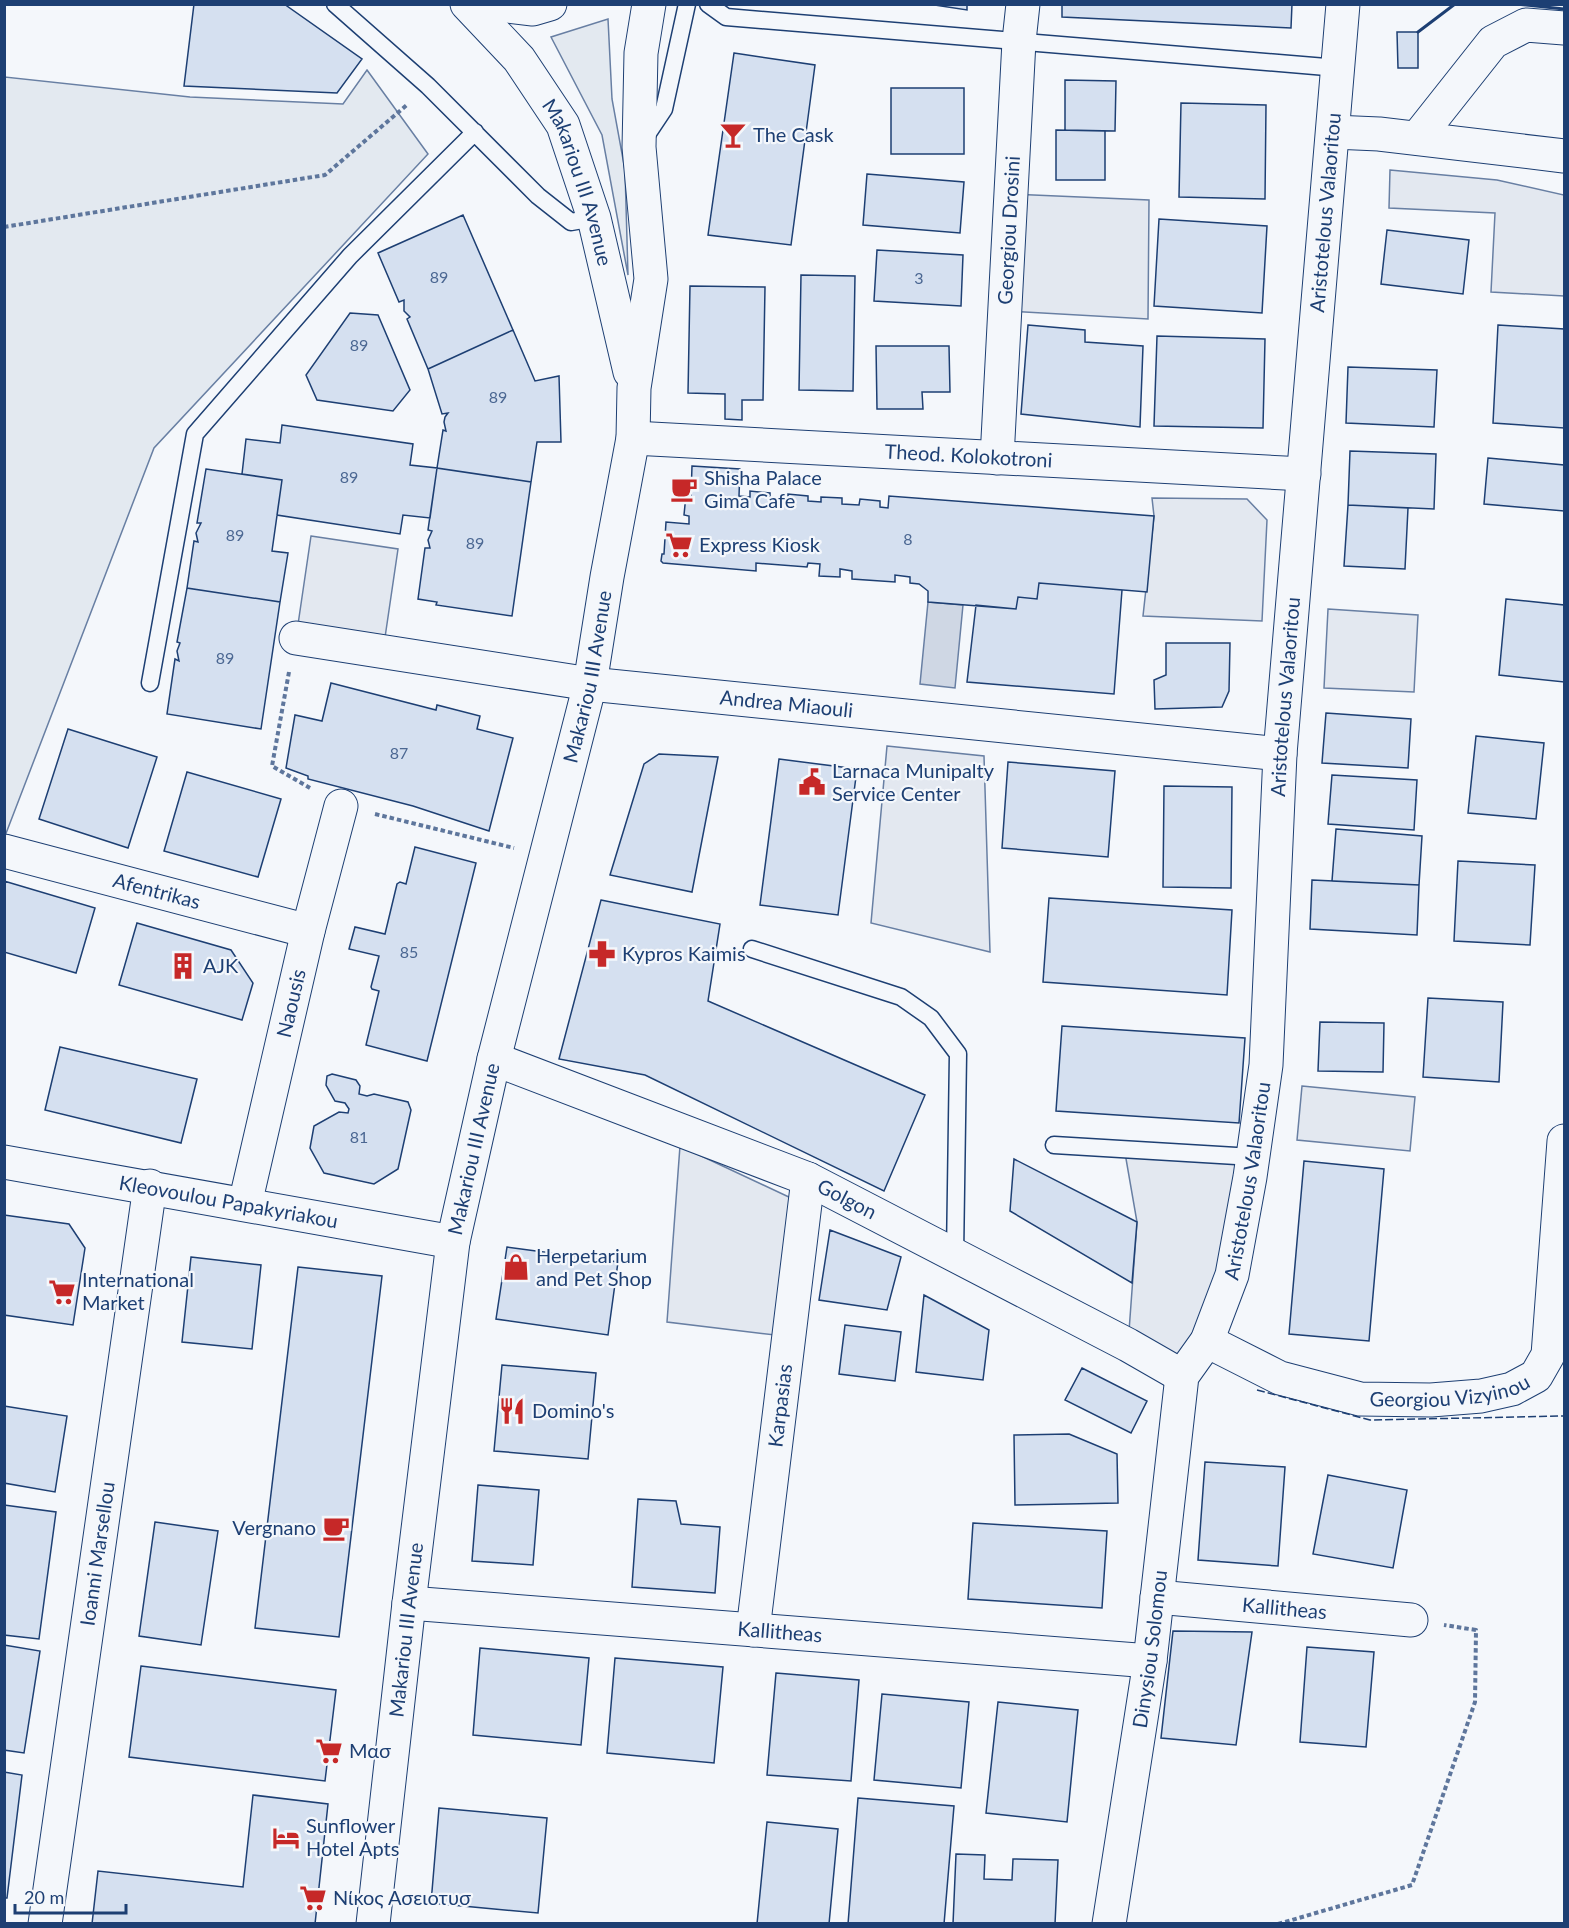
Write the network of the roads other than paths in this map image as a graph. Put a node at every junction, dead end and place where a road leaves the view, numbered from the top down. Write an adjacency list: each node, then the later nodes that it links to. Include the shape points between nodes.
1 (335, 4): 13 (lane)
2 (467, 4): 18 (street, Makariou III Avenue, via 519,59 562,125)
3 (491, 4): 4 (street, via 533,9)
4 (550, 4)
5 (649, 4): 16 (street, Makariou III Avenue, via 641,53)
6 (687, 4): 16 (lane, via 664,109)
7 (708, 4): 11 (lane, via 726,17)
8 (1023, 4): 11 (street, Georgiou Drosini)
9 (1343, 4): 12 (street, Aristotelous Valaoritou)
10 (1564, 28): 15 (street, via 1526,25 1493,42)
11 (1019, 41): 12 (lane); 21 (street, Georgiou Drosini)
12 (1338, 68): 14 (street, Aristotelous Valaoritou)
13 (475, 132): 18 (lane, via 538,196 571,222); 24 (lane, via 350,256 195,435)
14 (1333, 132): 15 (street); 22 (street, Aristotelous Valaoritou)
15 (1417, 138): 17 (street)
16 (639, 147): 19 (street, Makariou III Avenue, via 651,279)
17 (1564, 156)
18 (594, 218): 19 (street, Makariou III Avenue)
19 (634, 388): 20 (street, Makariou III Avenue)
20 (633, 438): 21 (street, Theod. Kolokotroni); 25 (street, Makariou III Avenue)
21 (997, 458): 22 (street, Theod. Kolokotroni)
22 (1304, 474): 26 (street, Aristotelous Valaoritou)
23 (296, 638): 25 (street, Andrea Miaouli)
24 (150, 683)
25 (590, 684): 26 (street, Andrea Miaouli); 31 (street, Makariou III Avenue)
26 (1280, 754): 34 (street, Aristotelous Valaoritou, via 1266,1065)
27 (341, 806): 29 (street, Naousis)
28 (4, 851): 29 (street, Afentrikas)
29 (308, 932): 38 (street, Naousis)
30 (752, 949): 40 (lane, via 901,997 931,1018 958,1054)
31 (494, 1059): 36 (street, Golgon); 39 (street, Makariou III Avenue)
32 (1564, 1142): 41 (street, Georgiou Vizyinou, via 1548,1355 1536,1376 1512,1389 1480,1396 1360,1399 1280,1378)
33 (1054, 1145): 34 (lane)
34 (1253, 1157): 41 (street, Aristotelous Valaoritou, via 1232,1275)
35 (4, 1162): 37 (street, Kleovoulou Papakyriakou)
36 (808, 1179): 40 (street, Golgon); 46 (street, Karpasias)
37 (150, 1186): 38 (street, Kleovoulou Papakyriakou); 48 (street, Ioanni Marsellou)
38 (244, 1204): 39 (street, Kleovoulou Papakyriakou)
39 (453, 1242): 44 (street, Makariou III Avenue)
40 (955, 1255): 42 (street, Golgon)
41 (1207, 1341): 42 (street, Aristotelous Valaoritou)
42 (1182, 1376): 43 (street, Dinysiou Solomou)
43 (1157, 1597): 45 (street, Kallitheas); 47 (street, Dinysiou Solomou)
44 (409, 1603): 46 (street, Kallitheas); 49 (street, Makariou III Avenue)
45 (1411, 1620)
46 (753, 1630): 47 (street, Kallitheas)
47 (1150, 1661): 50 (street, Dinysiou Solomou)
48 (45, 1923)
49 (373, 1923)
50 (1109, 1923)

